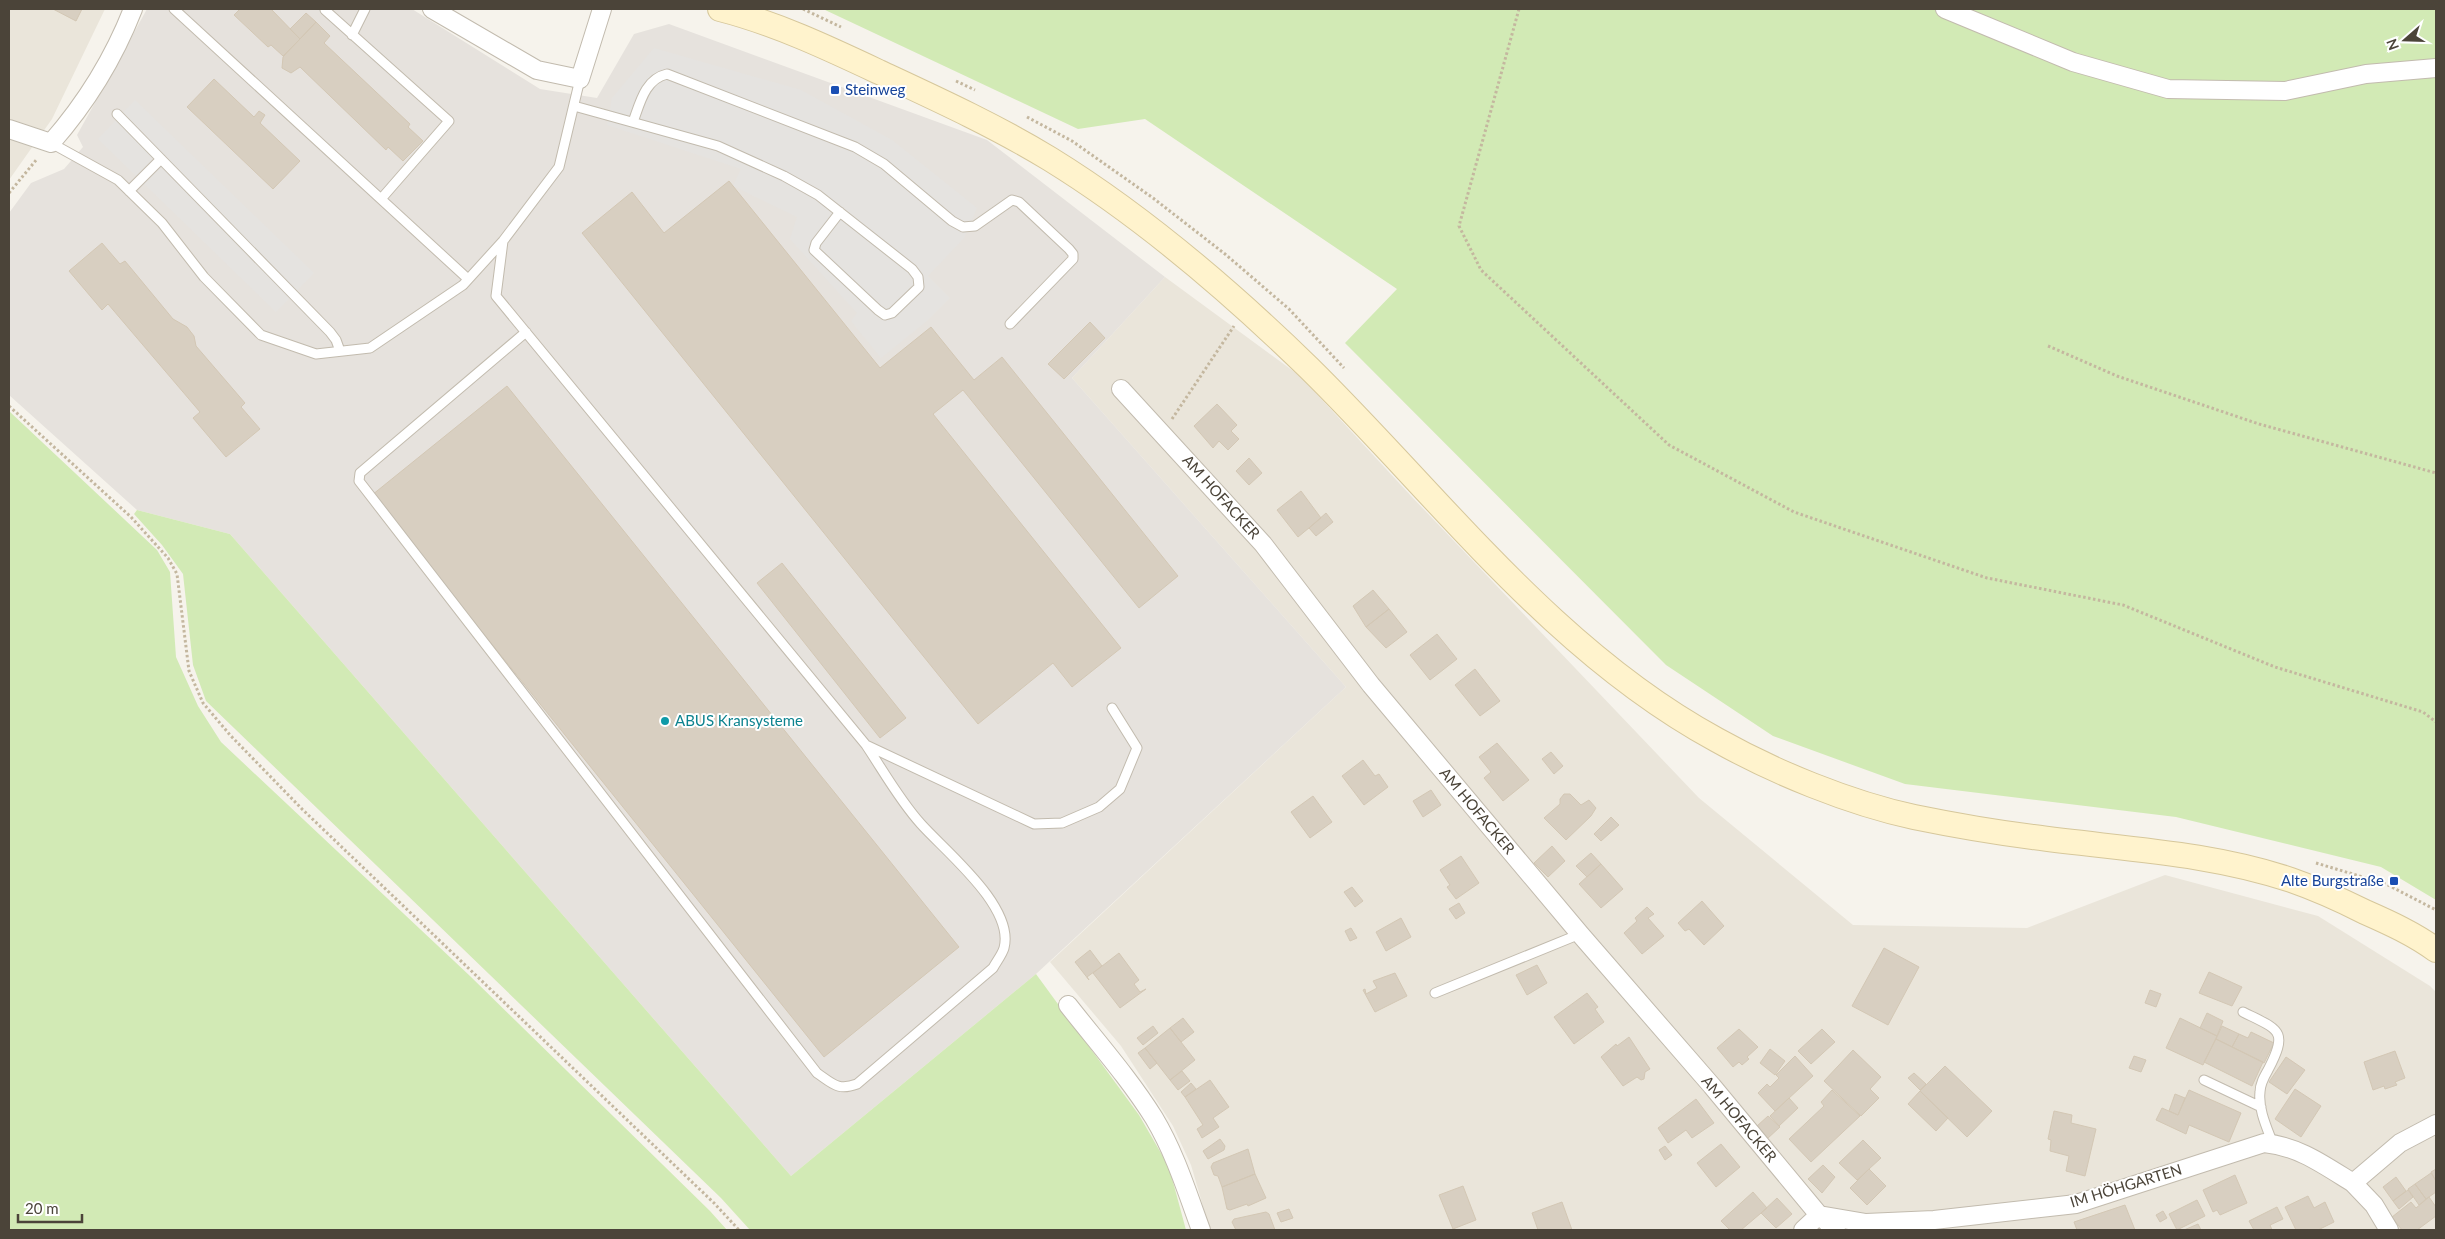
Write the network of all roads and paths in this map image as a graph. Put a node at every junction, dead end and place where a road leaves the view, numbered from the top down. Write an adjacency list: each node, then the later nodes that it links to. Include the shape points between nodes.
1 (133, 9): 22 (street, via 111,60 93,90)
2 (174, 9): 26 (lane)
3 (365, 9): 12 (lane)
4 (432, 9): 15 (street, via 537,70)
5 (602, 9): 15 (street)
6 (720, 9): 30 (main road, via 748,16 850,59 950,105 1049,159 1143,223)
7 (803, 9): 11 (path)
8 (1519, 9): 41 (path, via 1459,226 1481,270 1669,445 1794,512 1987,578 2123,605 2275,667 2423,712)
9 (1945, 9): 13 (street, via 2073,62 2168,89 2285,91 2366,74)
10 (324, 10): 12 (lane)
11 (846, 30)
12 (352, 35): 26 (lane, via 449,121)
13 (2436, 68)
14 (948, 77): 16 (path)
15 (580, 79): 17 (lane)
16 (983, 94)
17 (574, 106): 20 (lane); 28 (lane, via 559,167)
18 (1018, 113): 35 (path, via 1072,140 1218,248 1290,309)
19 (117, 114): 23 (lane)
20 (633, 122): 27 (lane, via 718,146 784,176); 31 (lane, via 645,89 657,76 667,74 855,147 884,164 963,227 975,226 1012,200 1019,202 1069,249 1073,259)
21 (9, 130): 22 (street)
22 (51, 143): 24 (lane, via 118,180); 25 (path)
23 (161, 159): 24 (lane); 34 (lane, via 330,332)
24 (129, 191): 34 (lane, via 162,223 204,277 261,335 316,354)
25 (9, 194)
26 (381, 199): 29 (lane)
27 (840, 212): 27 (lane, via 918,277 919,287 892,312 885,315 878,310 814,250)
28 (503, 241): 29 (lane); 32 (lane, via 496,296)
29 (468, 279): 34 (lane, via 370,348)
30 (1245, 308): 38 (path); 46 (main road, via 1311,370 1538,606 1593,655 1645,694 1716,740 1765,765 1852,799 1910,816 2033,837 2184,855 2288,879 2414,934)
31 (1010, 324)
32 (526, 332): 42 (lane); 42 (lane, via 360,473 359,481 817,1073 835,1086 846,1088 857,1084 993,968 1004,948 1005,934 997,910 983,888 920,823)
33 (2048, 346): 39 (path, via 2117,376 2259,424)
34 (340, 351)
35 (1349, 374)
36 (1121, 389): 38 (street, AM HOFACKER)
37 (9, 406): 56 (path, via 131,517 168,558 177,574 189,671 203,703 230,735 302,809)
38 (1162, 434): 45 (street, AM HOFACKER, via 1263,544 1371,685)
39 (2436, 473)
40 (1112, 708): 42 (lane, via 1137,748 1120,789 1099,807 1062,823 1034,824)
41 (2436, 722)
42 (866, 746)
43 (2312, 862): 44 (path, via 2386,884)
44 (2436, 910)
45 (1580, 934): 47 (lane); 55 (street, AM HOFACKER)
46 (2436, 950)
47 (1435, 994)
48 (1068, 1005): 57 (street, via 1154,1118 1176,1162)
49 (2243, 1012): 51 (lane, via 2270,1026 2280,1041 2263,1079)
50 (2204, 1080): 51 (lane)
51 (2261, 1107): 53 (lane)
52 (2436, 1124): 54 (street, via 2400,1143)
53 (2273, 1144): 54 (street, IM HÖHGARTEN, via 2285,1145 2305,1154); 55 (street, IM HÖHGARTEN, via 2264,1143 2076,1204 1934,1220 1866,1223)
54 (2353, 1182): 60 (street, via 2374,1205)
55 (1819, 1215): 58 (street); 59 (street, AM HOFACKER)
56 (739, 1230)
57 (1200, 1230)
58 (1803, 1230)
59 (1836, 1230)
60 (2389, 1230)

